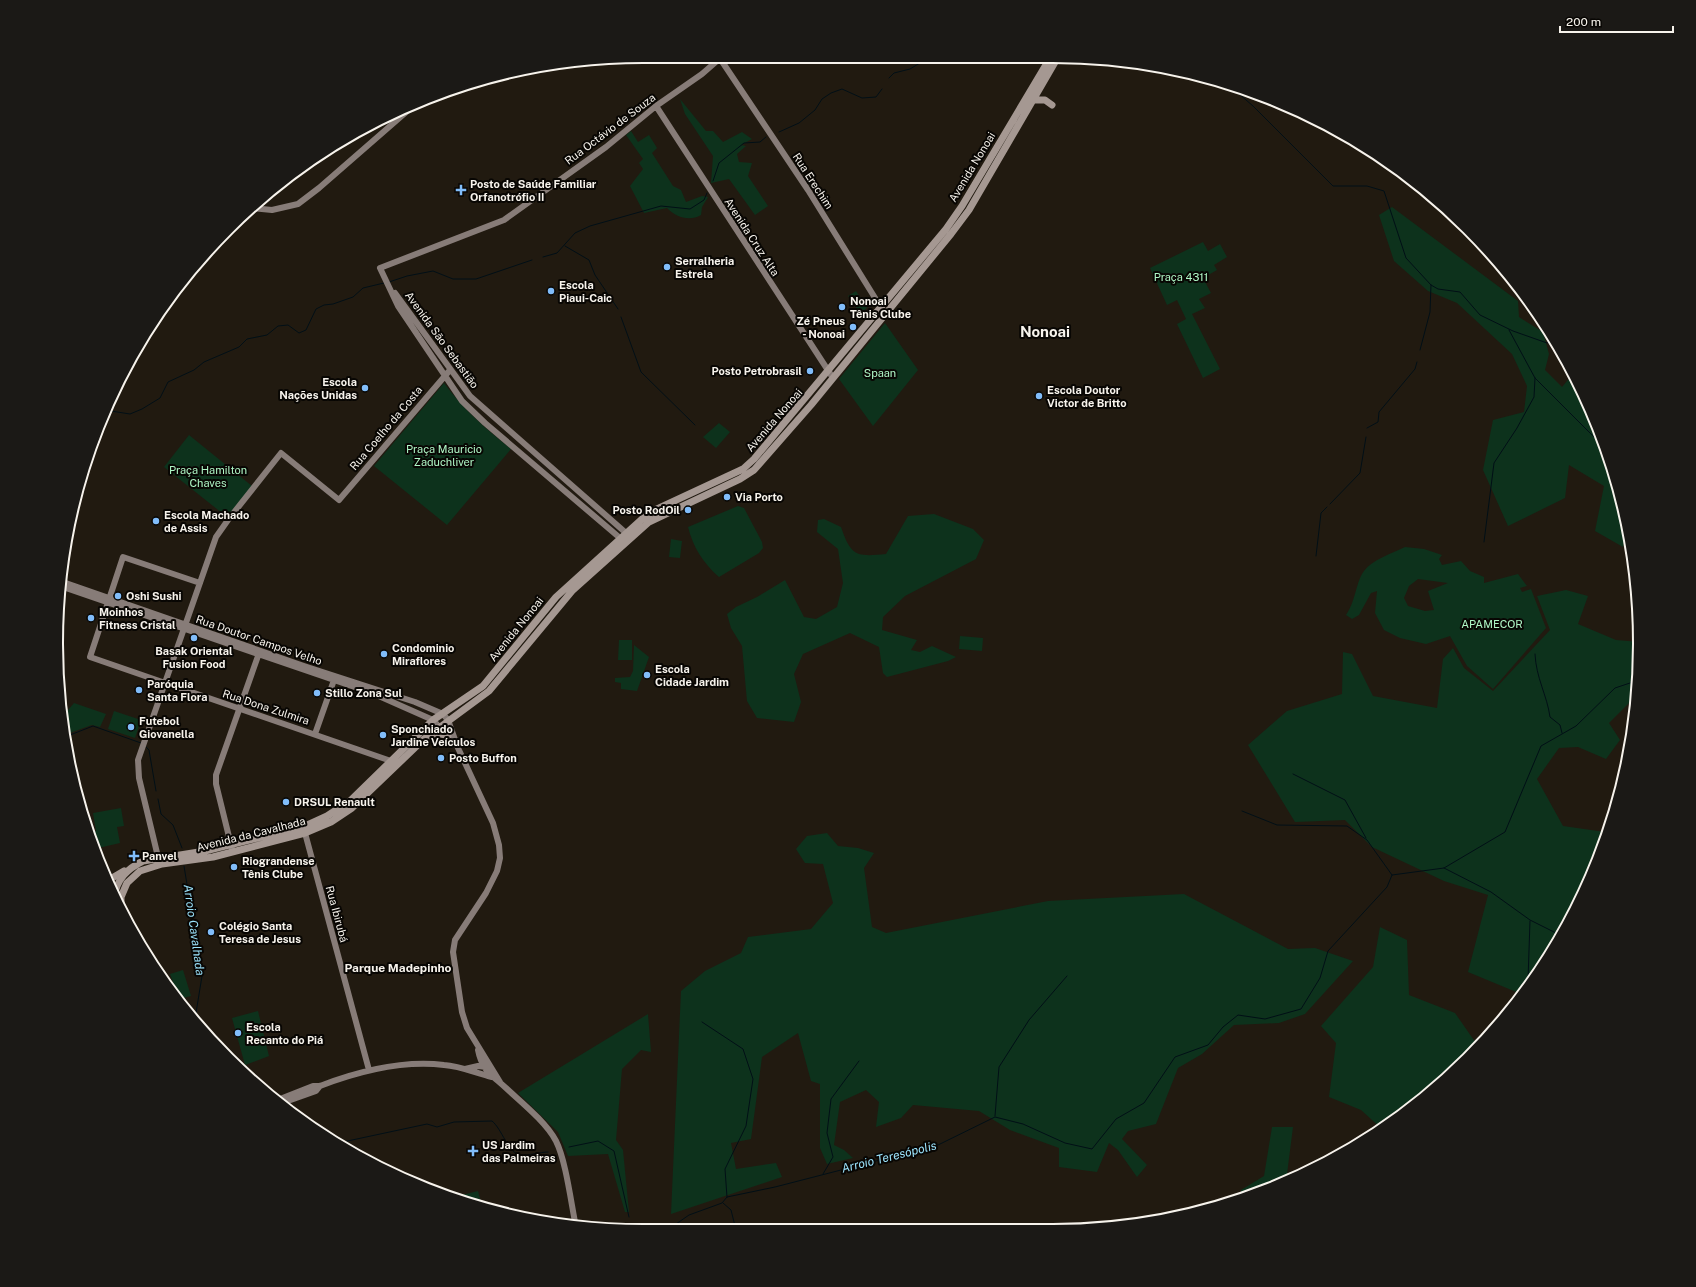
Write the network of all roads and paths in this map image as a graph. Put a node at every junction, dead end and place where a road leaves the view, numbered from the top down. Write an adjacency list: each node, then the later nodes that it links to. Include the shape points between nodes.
1 (715, 63): 9 (street, Rua Octávio de Souza)
2 (723, 63): 13 (street, Rua Erechim)
3 (1047, 63): 6 (main road)
4 (1047, 63): 13 (main road, Avenida Nonoai, via 962,206)
5 (1055, 63): 6 (main road, Avenida Nonoai)
6 (1045, 80): 7 (main road, Avenida Nonoai)
7 (1033, 100): 8 (main road, via 1042,99); 13 (main road, Avenida Nonoai, via 951,234)
8 (1052, 105)
9 (656, 106): 12 (street, Rua Octávio de Souza, via 504,220 380,268); 15 (street, Avenida Cruz Alta)
10 (401, 116): 11 (street, via 319,188 295,205 272,210)
11 (259, 209)
12 (389, 284): 14 (street, Avenida São Sebastião); 16 (street, Avenida São Sebastião, via 398,306)
13 (883, 311): 15 (main road, Avenida Nonoai); 17 (main road, Avenida Nonoai)
14 (450, 370): 16 (street, Rua Coelho da Costa); 18 (street, Avenida São Sebastião, via 470,396 554,468)
15 (829, 372): 17 (street, Avenida Cruz Alta); 18 (main road, Avenida Nonoai, via 761,453 743,469 657,509)
16 (444, 376): 18 (street, Avenida São Sebastião, via 476,415); 20 (street, Rua Coelho da Costa, via 339,500 281,453 216,537)
17 (833, 378): 19 (main road, Avenida Nonoai, via 754,470 649,522)
18 (623, 535): 19 (main road, via 626,536 614,549); 31 (main road, Avenida Nonoai, via 556,597 483,686)
19 (614, 553): 33 (main road, Avenida Nonoai, via 572,592 489,691)
20 (200, 583): 23 (street, via 123,557); 24 (street)
21 (66, 584): 23 (street, Rua Doutor Campos Velho)
22 (66, 588): 23 (street, Rua Doutor Campos Velho)
23 (109, 601): 24 (street, Rua Doutor Campos Velho); 27 (street, Rua Dona Zulmira, via 90,657)
24 (184, 627): 25 (street, Rua Doutor Campos Velho); 27 (street); 28 (street, Rua Doutor Campos Velho)
25 (258, 656): 26 (street, Rua Doutor Campos Velho); 29 (street)
26 (334, 680): 30 (street, Rua Doutor Campos Velho); 35 (street)
27 (165, 684): 29 (street, Rua Dona Zulmira); 42 (street, via 144,741 138,769)
28 (415, 702): 30 (street); 31 (street, Rua Doutor Campos Velho)
29 (239, 710): 35 (street, Rua Dona Zulmira); 41 (street, via 216,775)
30 (411, 710): 32 (street, Rua Doutor Campos Velho)
31 (443, 714): 32 (main road, Avenida da Cavalhada); 33 (street, Rua Doutor Campos Velho)
32 (434, 720): 34 (street); 39 (main road, Avenida da Cavalhada)
33 (448, 720): 34 (main road, Avenida da Cavalhada); 38 (street)
34 (440, 726): 36 (street); 37 (main road, Avenida da Cavalhada)
35 (315, 734): 39 (street, Rua Dona Zulmira)
36 (448, 736): 37 (main road, via 438,734); 38 (street)
37 (424, 739): 40 (main road, Avenida da Cavalhada, via 352,808 331,822)
38 (458, 748): 48 (street, via 493,823 500,858 497,871 486,893 455,940 453,952 462,1012 467,1028)
39 (391, 761): 41 (main road, Avenida da Cavalhada, via 350,801 327,816 303,827)
40 (305, 833): 41 (main road, Avenida da Cavalhada); 51 (street, Rua Ibirubá)
41 (232, 849): 42 (main road, Avenida da Cavalhada); 44 (main road, Avenida da Cavalhada)
42 (158, 857): 43 (main road, Avenida da Cavalhada); 44 (main road, via 156,862)
43 (133, 866): 45 (main road); 46 (main road, Avenida da Cavalhada, via 120,878)
44 (140, 871): 47 (main road, Avenida da Cavalhada, via 127,883)
45 (113, 878)
46 (117, 887)
47 (122, 897)
48 (480, 1052): 49 (street); 50 (street); 53 (street)
49 (485, 1066): 50 (street); 52 (street, via 483,1071); 53 (street)
50 (467, 1068): 51 (street, via 406,1065); 52 (street)
51 (369, 1070): 54 (street)
52 (475, 1073): 53 (street)
53 (494, 1076): 55 (street, via 556,1140 561,1152)
54 (286, 1100)
55 (575, 1220)

